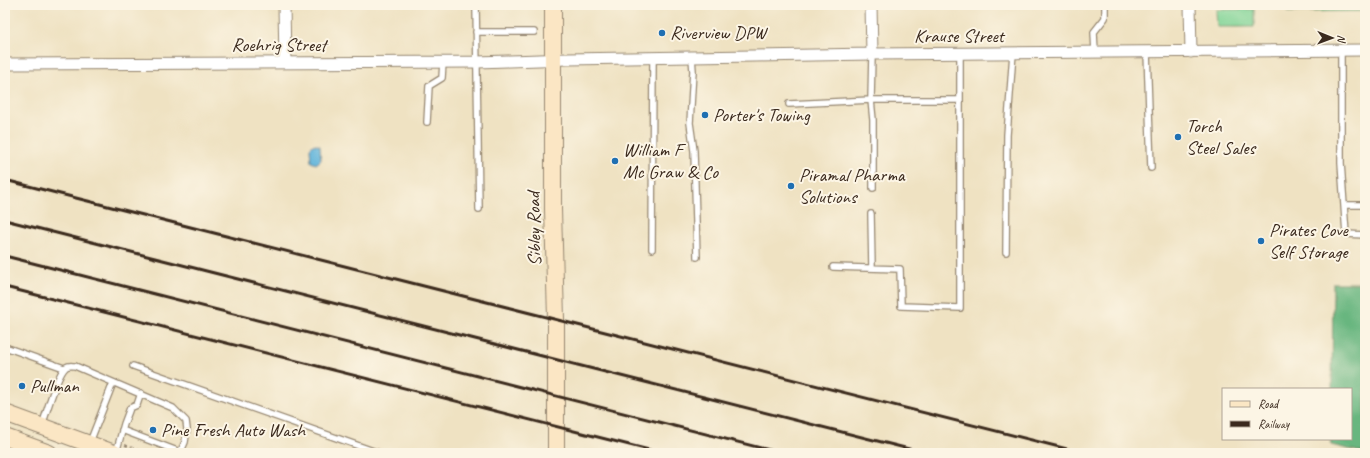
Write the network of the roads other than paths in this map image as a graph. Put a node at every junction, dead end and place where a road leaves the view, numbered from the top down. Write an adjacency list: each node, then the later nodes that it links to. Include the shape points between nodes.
1 (284, 5): 22 (street)
2 (476, 5): 7 (lane)
3 (552, 5): 19 (main road, Sibley Road)
4 (871, 5): 15 (street)
5 (1105, 5): 14 (lane, via 1105,18 1094,32)
6 (1190, 5): 12 (street)
7 (476, 32): 8 (lane); 21 (lane)
8 (534, 32)
9 (1341, 50): 10 (street, Krause Street); 12 (street, Krause Street); 30 (lane, via 1341,163)
10 (1365, 50)
11 (1147, 52): 12 (street, Krause Street); 14 (street, Krause Street); 28 (lane)
12 (1191, 52)
13 (1013, 53): 14 (street, Krause Street); 16 (street, Krause Street); 36 (lane, via 1007,135)
14 (1095, 53)
15 (872, 54): 16 (street, Krause Street); 18 (street, Krause Street); 24 (lane)
16 (960, 54): 25 (lane)
17 (653, 57): 18 (street, Krause Street); 19 (street, Krause Street); 35 (lane)
18 (692, 57): 37 (lane, via 690,124 694,151)
19 (553, 59): 21 (street, Roehrig Street); 54 (main road, Sibley Road)
20 (443, 62): 21 (street, Roehrig Street); 22 (street, Roehrig Street); 27 (lane, via 442,78 429,86)
21 (477, 62): 32 (lane)
22 (285, 63): 23 (street, Roehrig Street)
23 (5, 64)
24 (871, 100): 25 (lane); 26 (lane); 29 (lane)
25 (960, 100): 39 (lane, via 960,308 901,306 900,269)
26 (789, 104)
27 (427, 122)
28 (1151, 168)
29 (874, 188)
30 (1344, 205): 31 (lane); 34 (lane, via 1346,234)
31 (1365, 205)
32 (479, 209)
33 (871, 214): 39 (lane)
34 (1365, 235)
35 (652, 249)
36 (1006, 252)
37 (696, 257)
38 (833, 267): 39 (lane)
39 (872, 268)
40 (5, 347): 42 (lane)
41 (133, 366): 53 (lane)
42 (64, 368): 43 (lane, via 75,366); 46 (lane, via 53,391)
43 (113, 383): 44 (lane); 49 (lane)
44 (141, 393): 47 (lane, via 137,405 130,408); 50 (lane, via 173,408 186,421 185,442)
45 (5, 413): 46 (main road)
46 (42, 426): 49 (main road)
47 (122, 430): 50 (lane); 52 (lane)
48 (5, 437): 51 (main road)
49 (89, 444): 52 (main road)
50 (180, 452)
51 (49, 453)
52 (115, 453)
53 (380, 453)
54 (556, 453)

